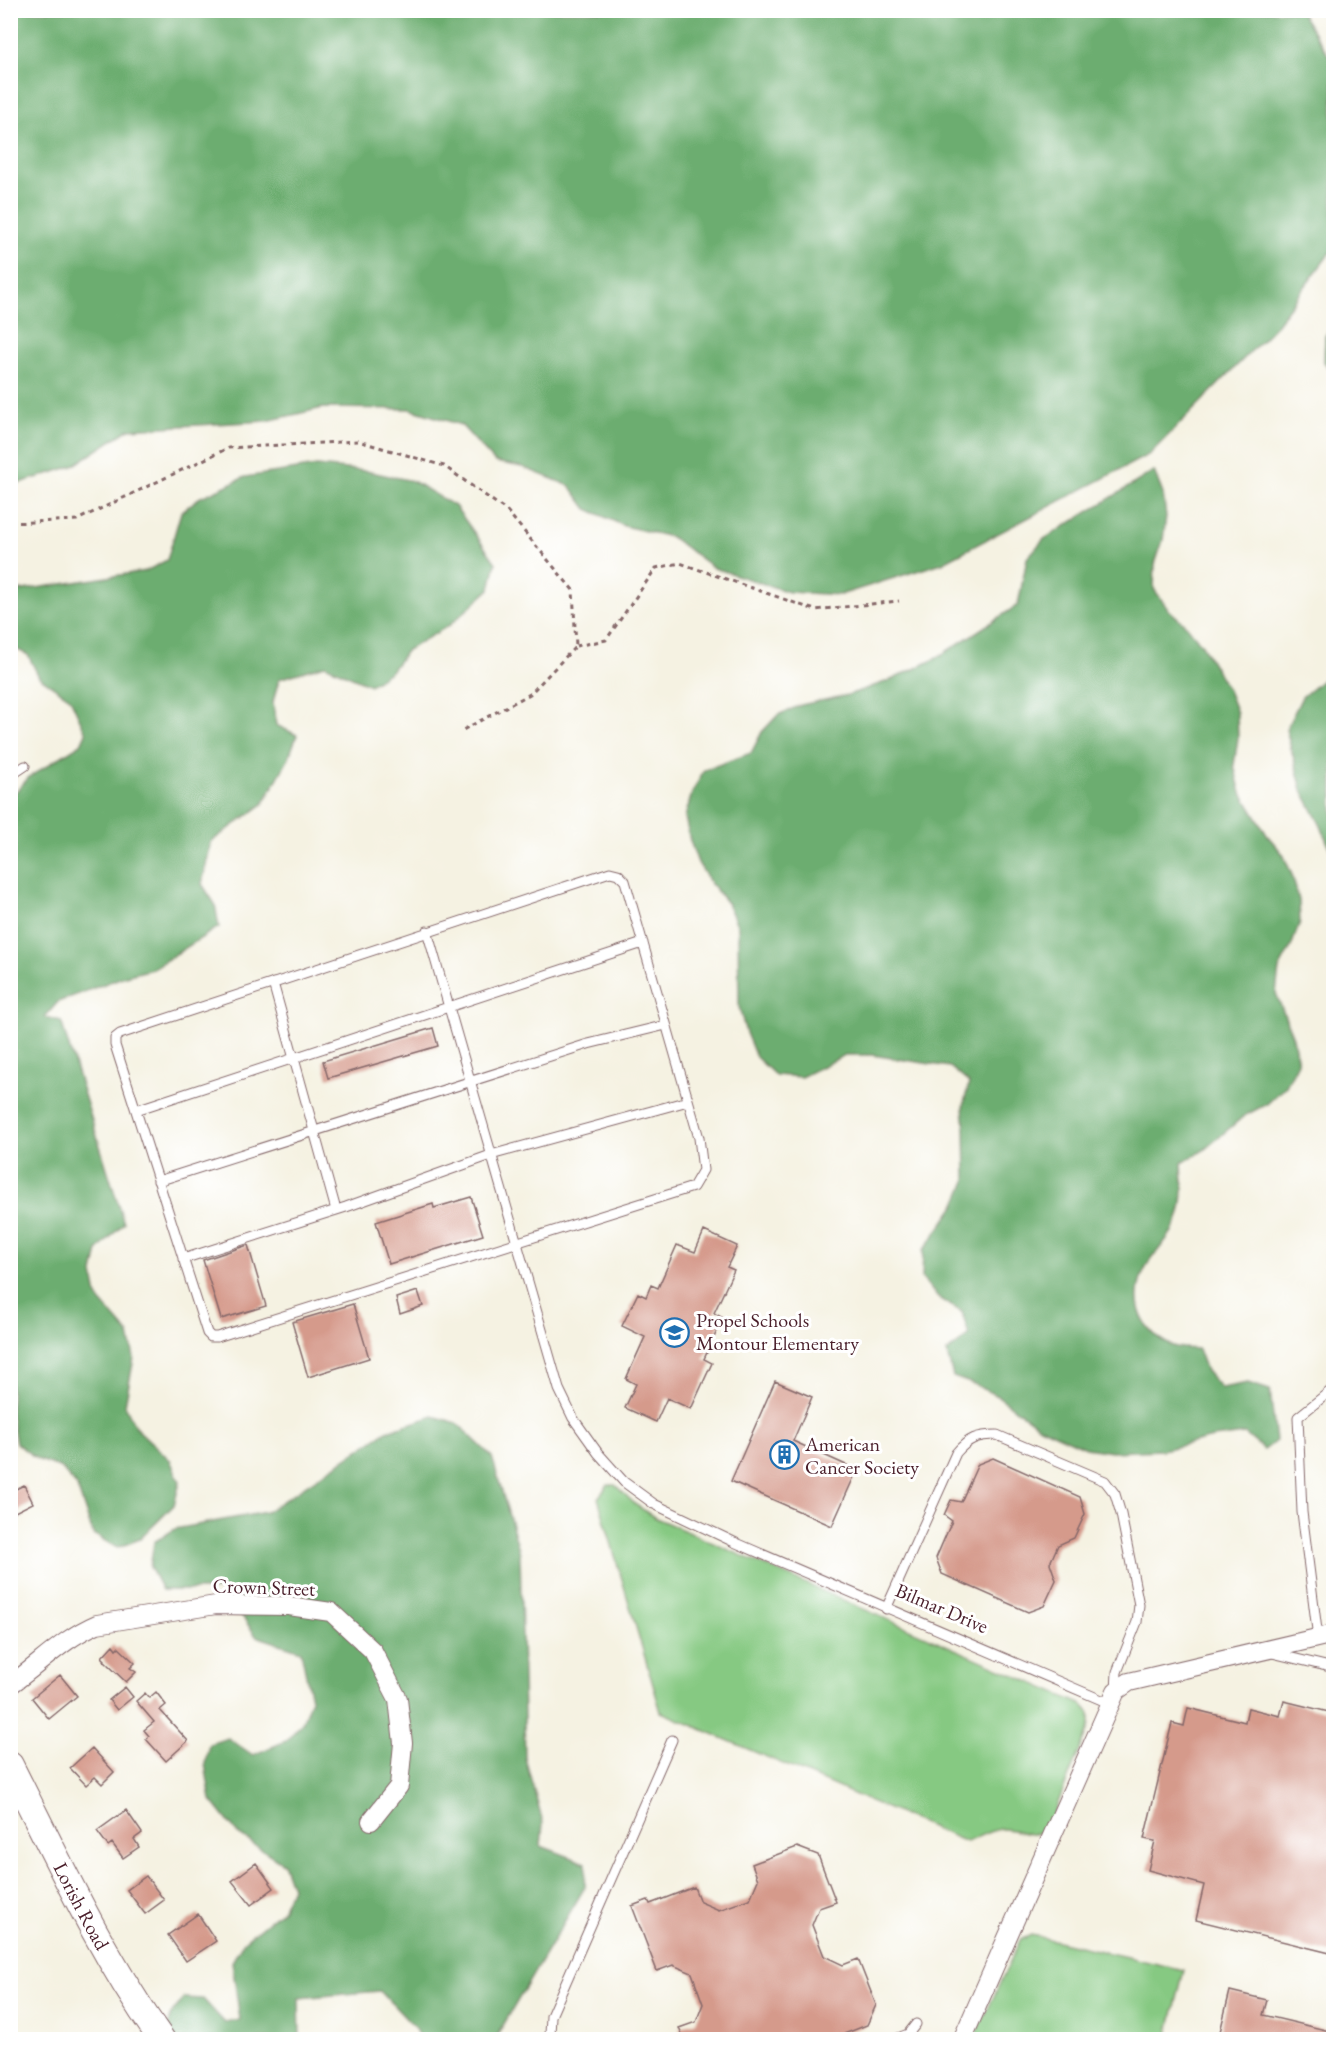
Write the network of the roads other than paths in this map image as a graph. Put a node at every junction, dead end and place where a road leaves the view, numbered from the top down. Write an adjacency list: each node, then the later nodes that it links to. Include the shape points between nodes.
1 (25, 766): 2 (lane)
2 (10, 776)
3 (427, 932): 4 (lane, via 610,872 625,881); 5 (lane); 6 (lane, Bilmar Drive)
4 (643, 943): 6 (lane); 7 (lane)
5 (273, 983): 8 (lane); 11 (lane, via 115,1038)
6 (449, 1006): 8 (lane); 9 (lane, Bilmar Drive)
7 (666, 1026): 9 (lane, via 588,1044); 10 (lane)
8 (295, 1057): 11 (lane); 12 (lane)
9 (470, 1082): 12 (lane); 13 (lane, Bilmar Drive)
10 (688, 1101): 13 (lane); 16 (lane, via 703,1170 693,1187)
11 (135, 1110): 14 (lane)
12 (315, 1131): 14 (lane); 15 (lane)
13 (491, 1155): 15 (lane); 16 (lane, Bilmar Drive)
14 (158, 1181): 17 (lane)
15 (336, 1210): 17 (lane)
16 (516, 1244): 17 (lane, via 217,1338 207,1333); 19 (lane, Bilmar Drive, via 558,1389 598,1454 624,1482 654,1504)
17 (183, 1259)
18 (1334, 1388): 20 (lane, via 1298,1417 1302,1512)
19 (886, 1609): 24 (lane, Bilmar Drive); 24 (lane, via 956,1453 966,1442 981,1435 997,1435 1105,1481 1115,1494 1139,1605 1137,1622 1117,1672)
20 (1326, 1636): 21 (street)
21 (1264, 1651): 22 (lane); 24 (street, via 1129,1682)
22 (1334, 1668)
23 (10, 1685): 27 (street, Crown Street, via 61,1644 97,1624 216,1605 289,1606 331,1612 373,1651 398,1699 402,1743 399,1786)
24 (1113, 1698): 32 (street)
25 (672, 1740): 30 (lane, via 551,2016)
26 (10, 1765): 29 (street, Lorish Road, via 90,1920 141,2011)
27 (371, 1821)
28 (916, 2024): 31 (lane, via 908,2034)
29 (162, 2040)
30 (552, 2040)
31 (893, 2040)
32 (962, 2040)

